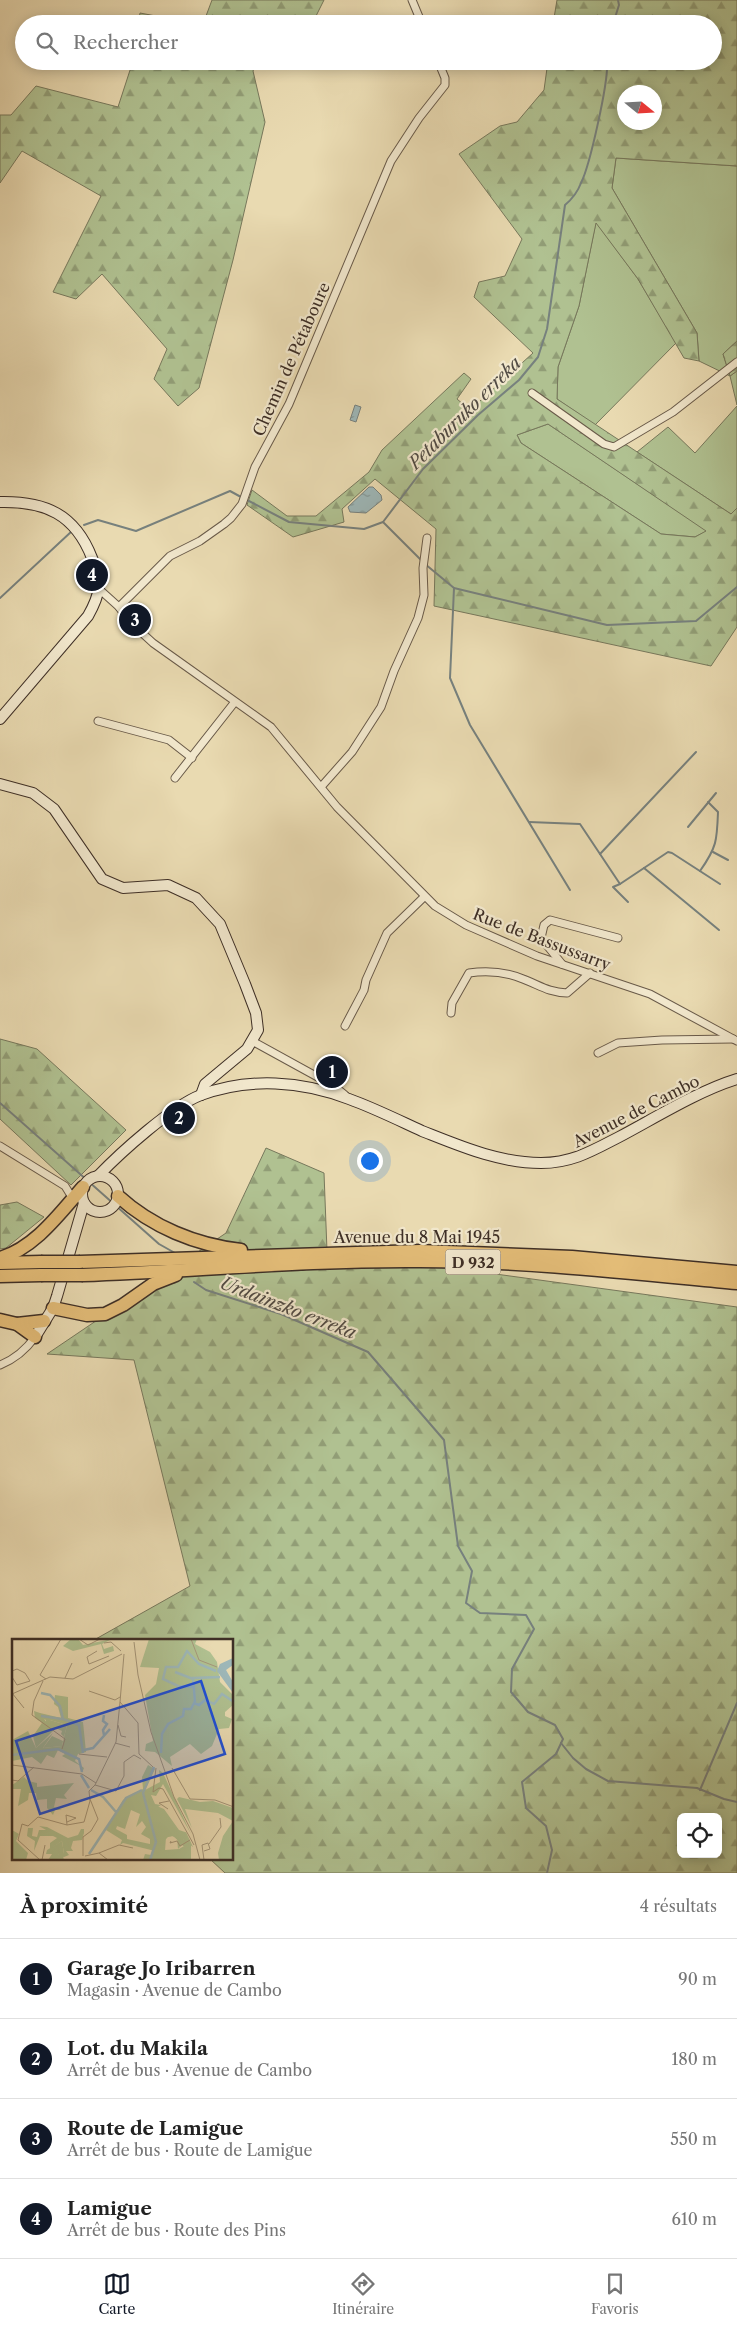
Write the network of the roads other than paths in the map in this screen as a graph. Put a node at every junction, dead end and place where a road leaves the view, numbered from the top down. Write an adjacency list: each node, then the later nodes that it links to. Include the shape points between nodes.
1 (412, 0): 2 (street)
2 (418, 15)
3 (442, 70): 9 (street, Chemin de Pétaboure, via 445,85 391,161 290,404 255,467 242,504 224,524 160,564)
4 (737, 362): 5 (street, via 673,412 614,447 604,444)
5 (532, 393)
6 (0, 502): 8 (street, via 30,503 54,511 67,520 86,542 98,572)
7 (427, 538): 16 (street, via 424,595 418,618 381,707 352,752)
8 (99, 589): 9 (street, Rue de Bassussarry); 11 (street, via 88,616)
9 (119, 607): 10 (street, Rue de Bassussarry, via 153,643)
10 (234, 703): 13 (street); 16 (street, Rue de Bassussarry, via 271,727)
11 (0, 719)
12 (98, 721): 13 (street, via 168,740)
13 (192, 758): 14 (street)
14 (175, 778)
15 (0, 784): 24 (street, via 33,793 54,809 102,879 123,888 168,885 196,898 220,924 246,984 258,1030)
16 (322, 787): 17 (street, Rue de Bassussarry, via 337,807)
17 (424, 897): 19 (street, Rue de Bassussarry, via 466,925); 22 (street, via 387,933)
18 (618, 938): 19 (street, via 550,920 544,925 541,938)
19 (562, 964): 20 (street, Rue de Bassussarry)
20 (590, 974): 21 (street, via 567,993 553,992 523,979 488,970 469,973 452,1004); 23 (street, Rue de Bassussarry, via 650,994)
21 (451, 1013)
22 (345, 1026)
23 (735, 1040): 25 (street, via 618,1044)
24 (252, 1041): 27 (street, via 206,1084); 28 (street, Avenue de Cambo, via 334,1086)
25 (598, 1053)
26 (737, 1079): 28 (street, Avenue de Cambo, via 576,1159 542,1163 508,1160 475,1151)
27 (201, 1095): 28 (street, Avenue de Cambo, via 250,1083 294,1084); 30 (street, Avenue de Cambo, via 173,1112)
28 (348, 1099)
29 (0, 1146): 33 (street, via 65,1186)
30 (116, 1156): 31 (street); 32 (street, Avenue de Cambo)
31 (111, 1179): 32 (street); 34 (street, via 117,1186)
32 (89, 1181): 33 (highway)
33 (78, 1201): 35 (street); 36 (street); 38 (highway, via 36,1238)
34 (115, 1202): 35 (street, via 100,1212); 37 (highway, via 194,1241)
35 (93, 1211): 36 (street)
36 (78, 1223): 45 (street)
37 (279, 1254): 40 (highway, Avenue du 8 Mai 1945 / D 932); 42 (highway, Avenue du 8 Mai 1945 / D 932, via 503,1253)
38 (0, 1258)
39 (0, 1263): 41 (highway, D 932)
40 (185, 1264): 41 (highway, D 932, bridge, via 80,1262); 41 (highway, D 932, bridge, via 83,1275); 44 (highway, Avenue du 8 Mai 1945 / D 932, via 209,1269 283,1264 474,1262 557,1266); 45 (highway, via 105,1314 87,1315)
41 (41, 1269): 43 (highway, D 932)
42 (737, 1272)
43 (0, 1276)
44 (737, 1283)
45 (53, 1308): 47 (street)
46 (0, 1320): 48 (highway)
47 (44, 1322): 48 (highway); 49 (street)
48 (17, 1324): 49 (highway)
49 (35, 1338): 50 (street, via 15,1359)
50 (0, 1365)

